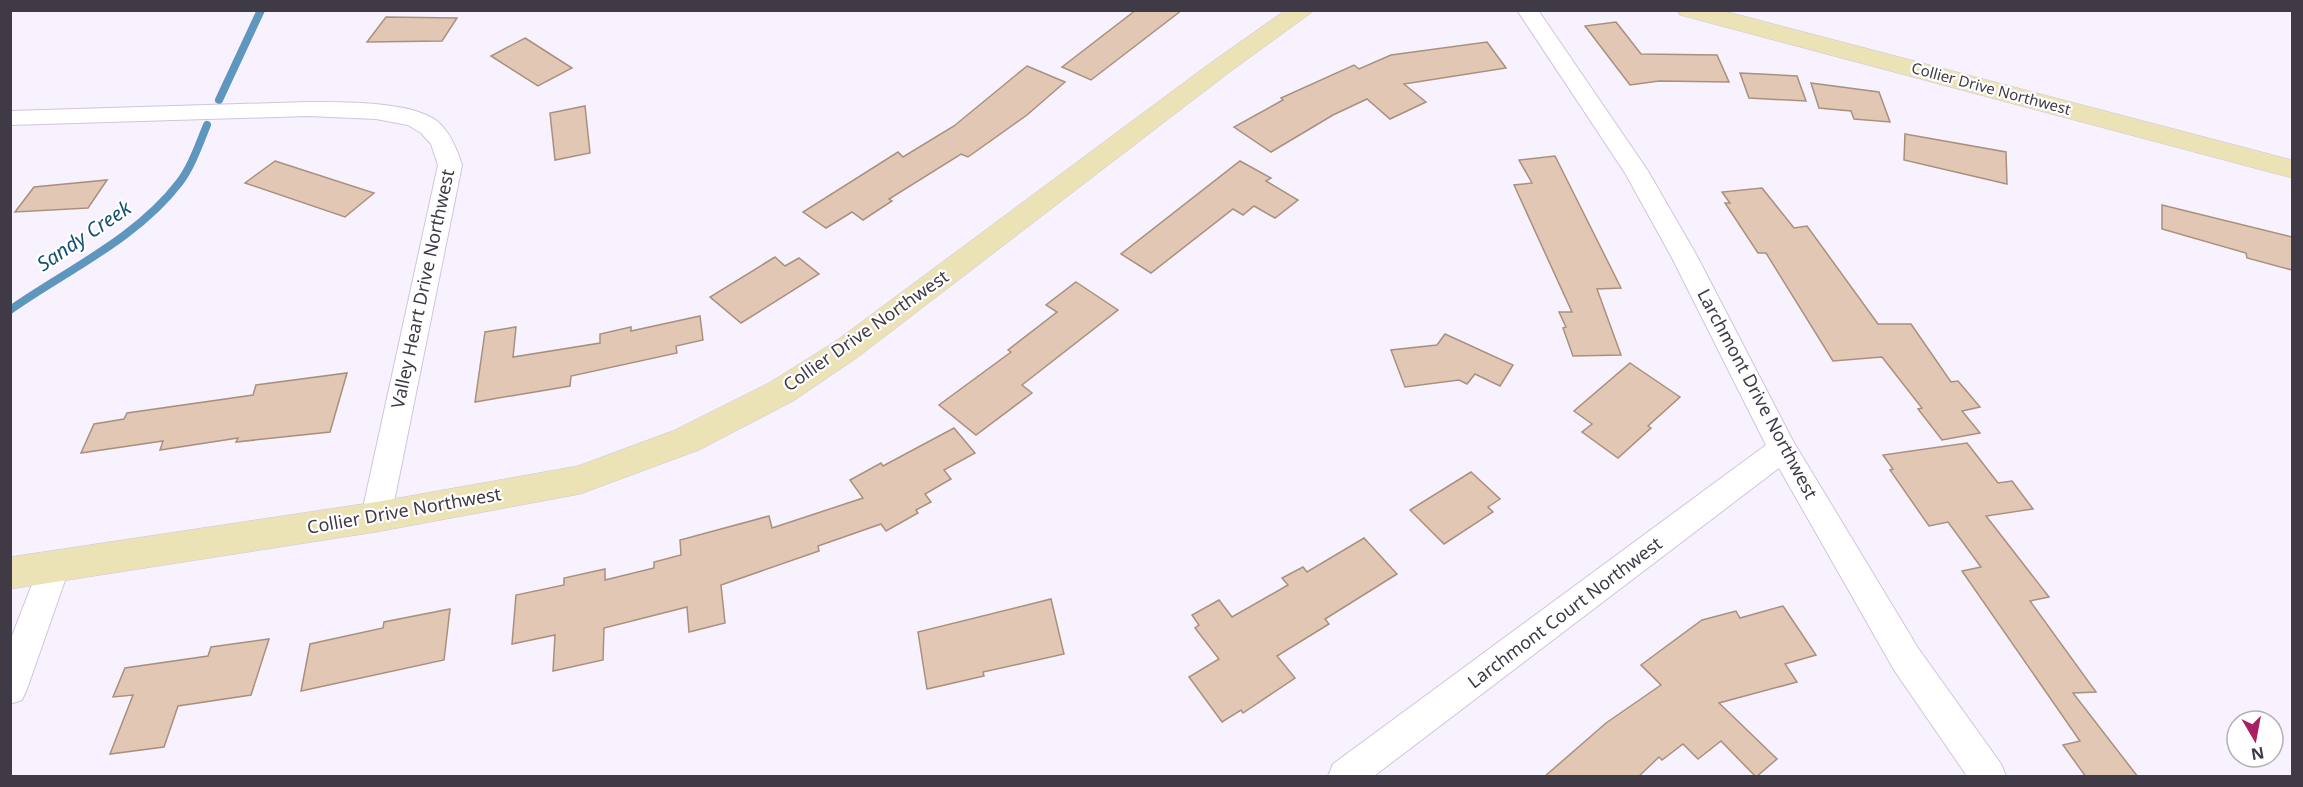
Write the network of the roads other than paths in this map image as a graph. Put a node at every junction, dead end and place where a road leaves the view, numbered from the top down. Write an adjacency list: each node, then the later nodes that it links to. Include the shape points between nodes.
1 (1303, 10): 7 (main road, Collier Drive Northwest, via 1218,69 847,349 781,392 687,440 580,480)
2 (1527, 10): 6 (street, Larchmont Drive Northwest, via 1636,171)
3 (1689, 10): 5 (main road, Collier Drive Northwest)
4 (10, 118): 7 (street, Valley Heart Drive Northwest, via 316,109 389,114 418,120 432,129 445,146 450,165)
5 (2292, 169)
6 (1783, 449): 11 (street, Larchmont Court Northwest); 12 (street, Larchmont Drive Northwest, via 1906,660)
7 (376, 517): 8 (main road, Collier Drive Northwest)
8 (54, 566): 9 (main road, Collier Drive Northwest); 10 (street)
9 (10, 573)
10 (10, 689)
11 (1346, 777)
12 (1988, 777)

